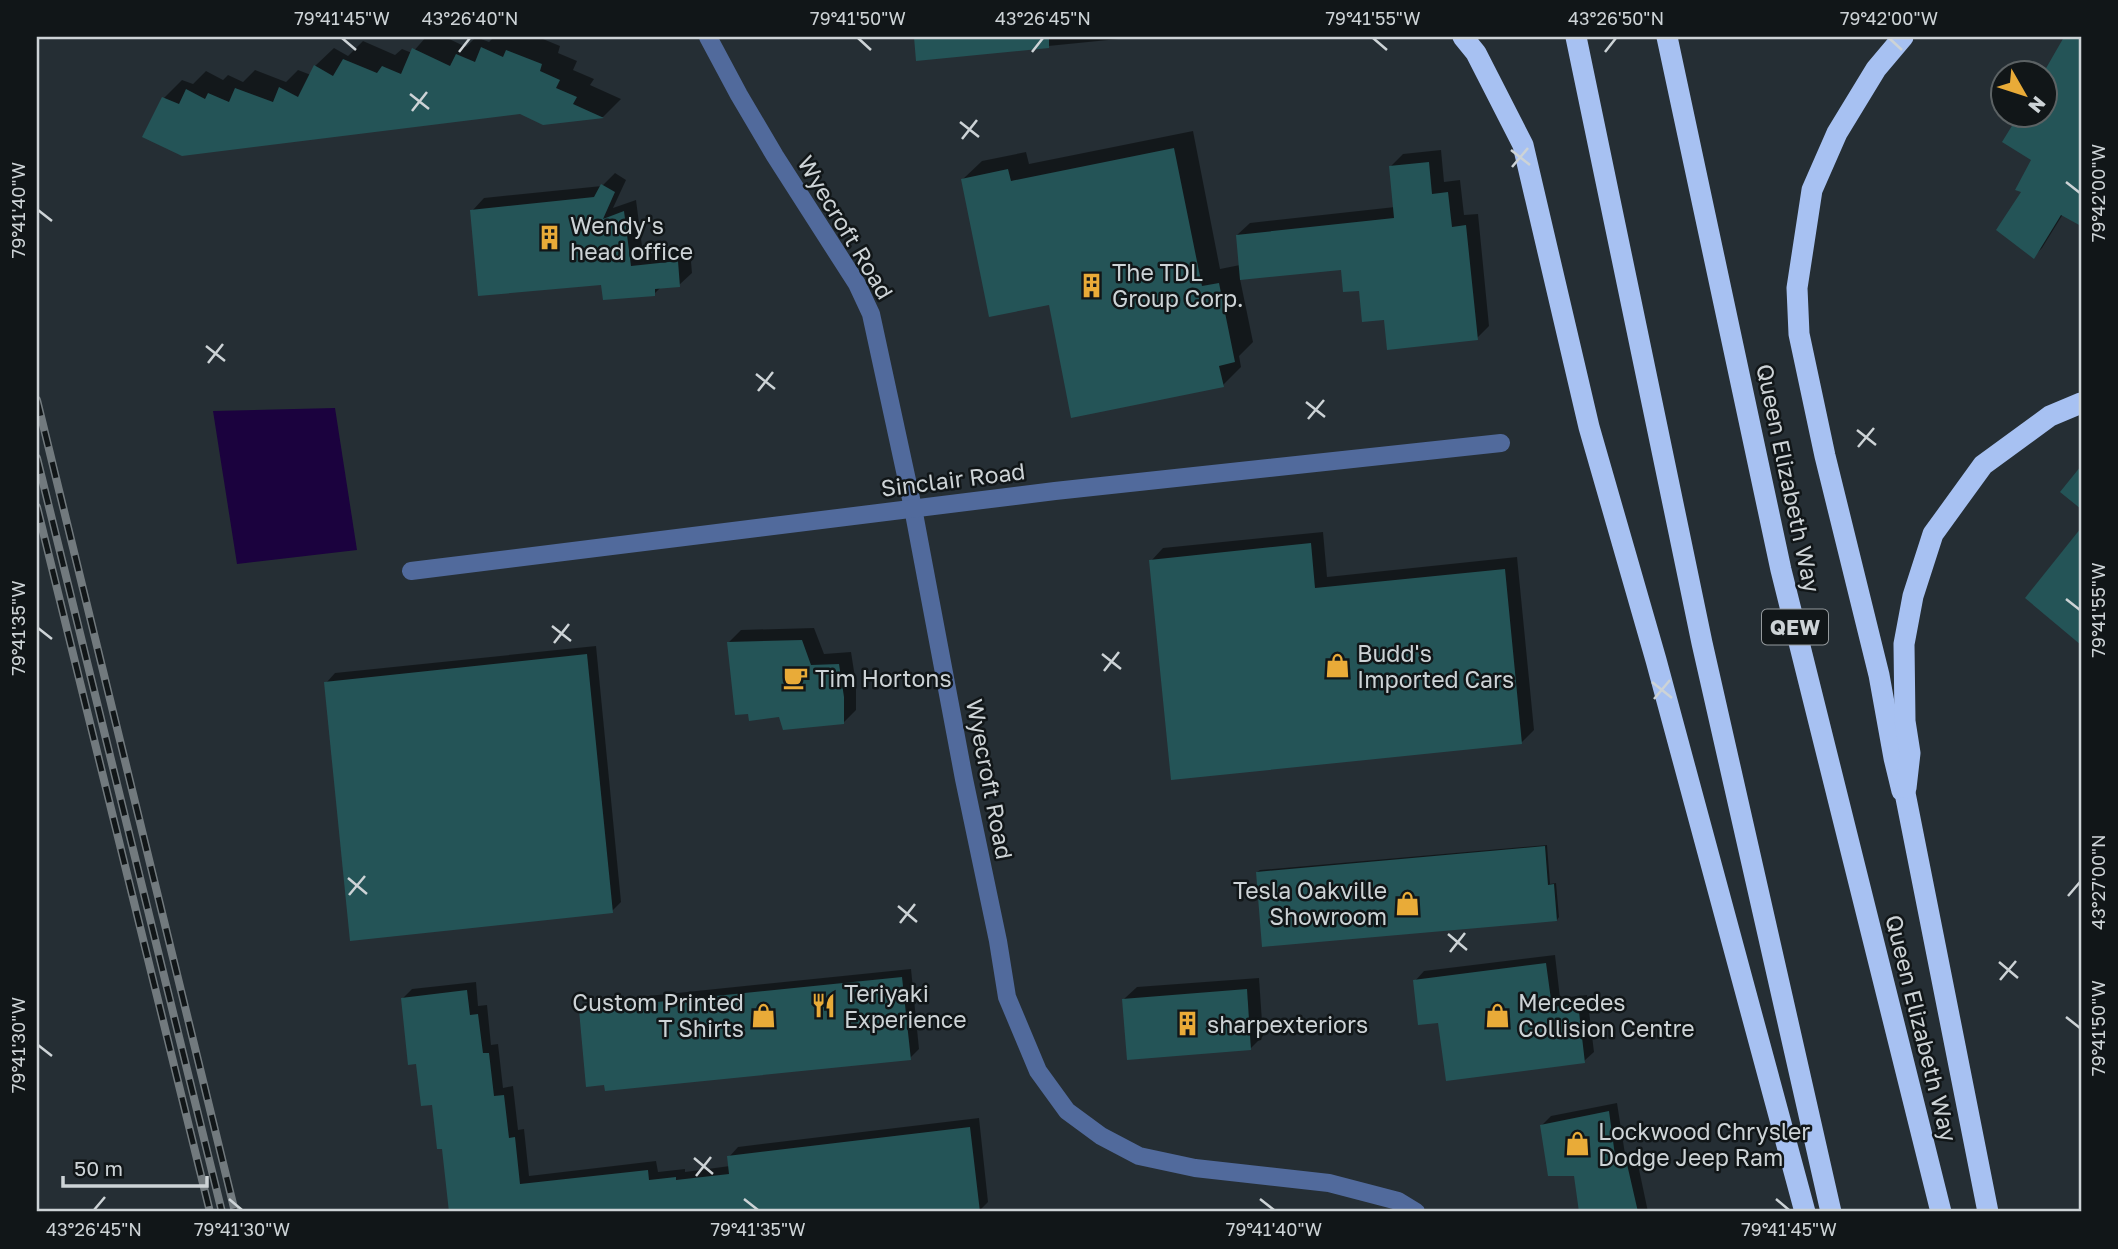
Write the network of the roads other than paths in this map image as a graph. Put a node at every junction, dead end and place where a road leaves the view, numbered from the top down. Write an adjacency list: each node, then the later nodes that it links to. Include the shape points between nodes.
1 (708, 37): 8 (street, Wyecroft Road, via 872,314)
2 (1462, 37): 12 (highway, via 1476,53 1524,145 1590,427)
3 (1576, 37): 13 (highway, via 1702,643)
4 (1667, 37): 14 (highway, Queen Elizabeth Way / QEW, via 1781,570)
5 (1903, 37): 10 (highway, via 1837,133 1812,190 1797,288 1802,348 1825,456)
6 (2081, 403): 10 (highway, via 2050,416 1983,465 1933,534 1913,596 1904,644 1910,753)
7 (1501, 443): 8 (street, Sinclair Road)
8 (913, 508): 9 (street, Sinclair Road); 11 (street, Wyecroft Road, via 1007,997 1038,1071 1067,1111 1139,1156 1195,1168 1329,1183 1398,1201)
9 (411, 571)
10 (1905, 793): 15 (highway)
11 (1416, 1212)
12 (1805, 1212)
13 (1831, 1212)
14 (1941, 1212)
15 (1988, 1212)

